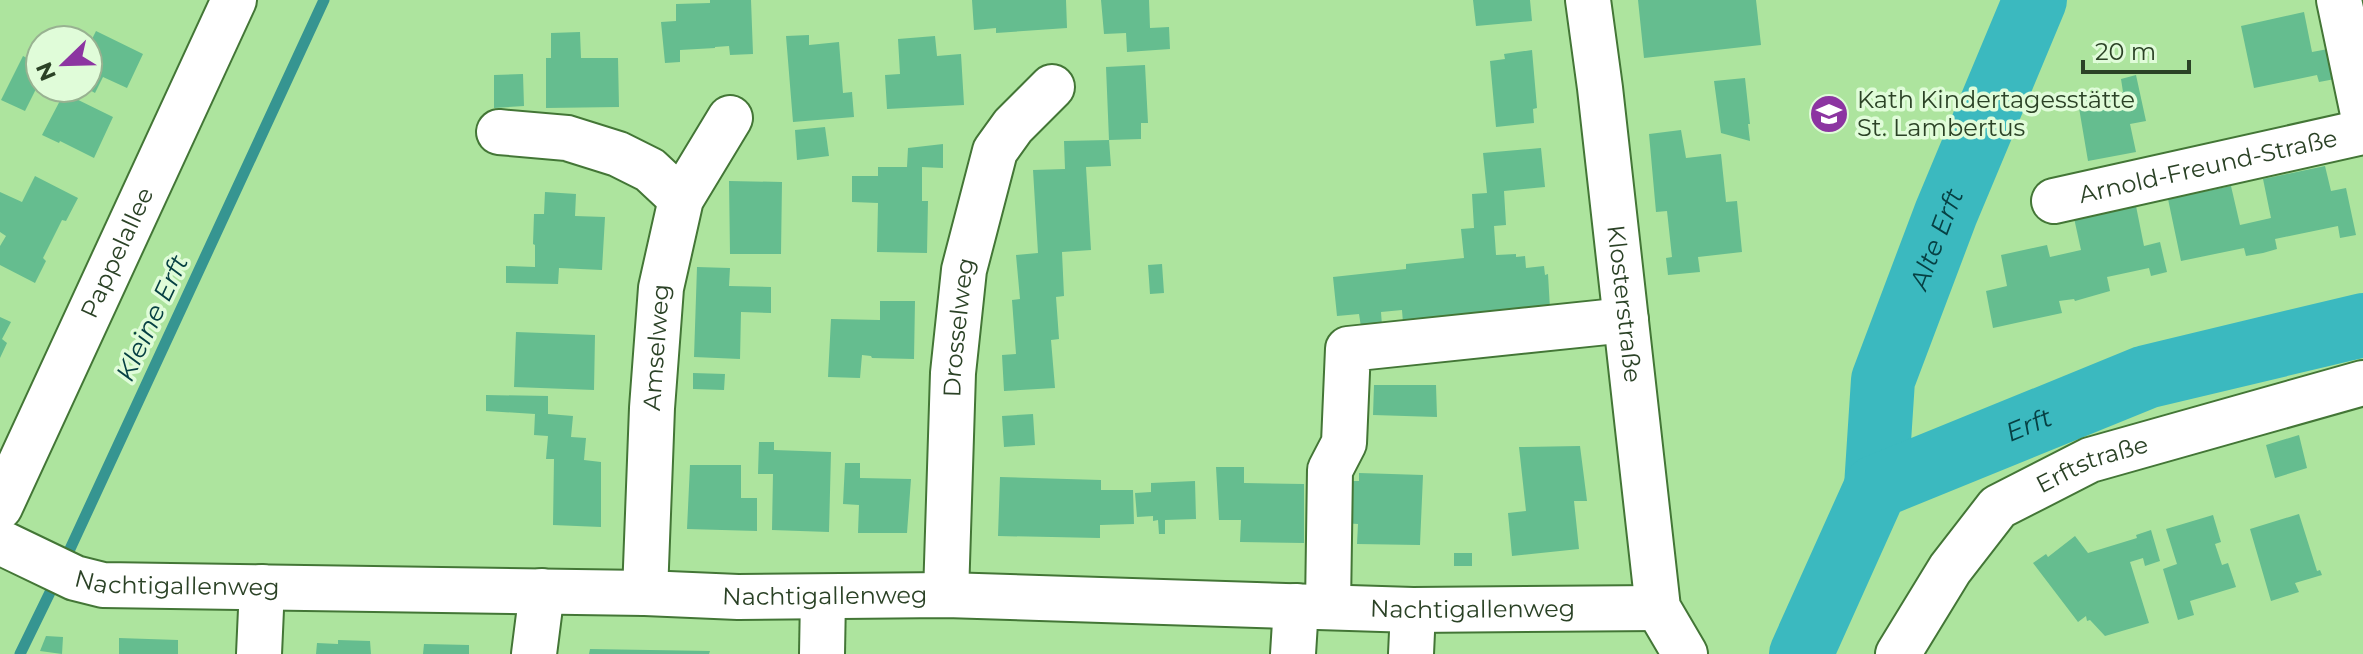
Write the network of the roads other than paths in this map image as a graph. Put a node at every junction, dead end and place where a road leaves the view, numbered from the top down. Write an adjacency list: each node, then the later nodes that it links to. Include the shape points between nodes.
1 (234, 0): 13 (street, Pappelallee)
2 (1588, 0): 11 (street, Klosterstraße)
3 (2339, 0): 5 (street, Arnold-Freund-Straße)
4 (1052, 87): 18 (street, Drosselweg, via 995,151 964,270 953,373)
5 (2363, 114)
6 (730, 118): 9 (street, Amselweg)
7 (499, 132): 9 (street, via 567,138 618,154 650,170)
8 (2363, 132): 10 (street, Arnold-Freund-Straße)
9 (681, 199): 17 (street, Amselweg, via 661,288)
10 (2054, 201)
11 (1639, 328): 20 (street, via 1348,349 1344,443 1330,470); 21 (street, Klosterstraße)
12 (2363, 383): 29 (street, Erftstraße, via 2090,460 1998,507 1950,569)
13 (0, 507)
14 (0, 542): 15 (street, Nachtigallenweg, via 103,585)
15 (262, 587): 16 (street, Nachtigallenweg); 23 (street)
16 (542, 591): 17 (street, Nachtigallenweg); 24 (street)
17 (645, 593): 19 (street, Nachtigallenweg)
18 (946, 595): 19 (street, Nachtigallenweg); 20 (street, Nachtigallenweg)
19 (823, 597): 25 (street)
20 (1312, 606): 22 (street, Nachtigallenweg); 26 (street)
21 (1658, 608): 22 (street, Nachtigallenweg); 28 (street)
22 (1413, 610): 27 (street)
23 (259, 654)
24 (534, 654)
25 (822, 654)
26 (1293, 654)
27 (1411, 654)
28 (1685, 654)
29 (1898, 654)

